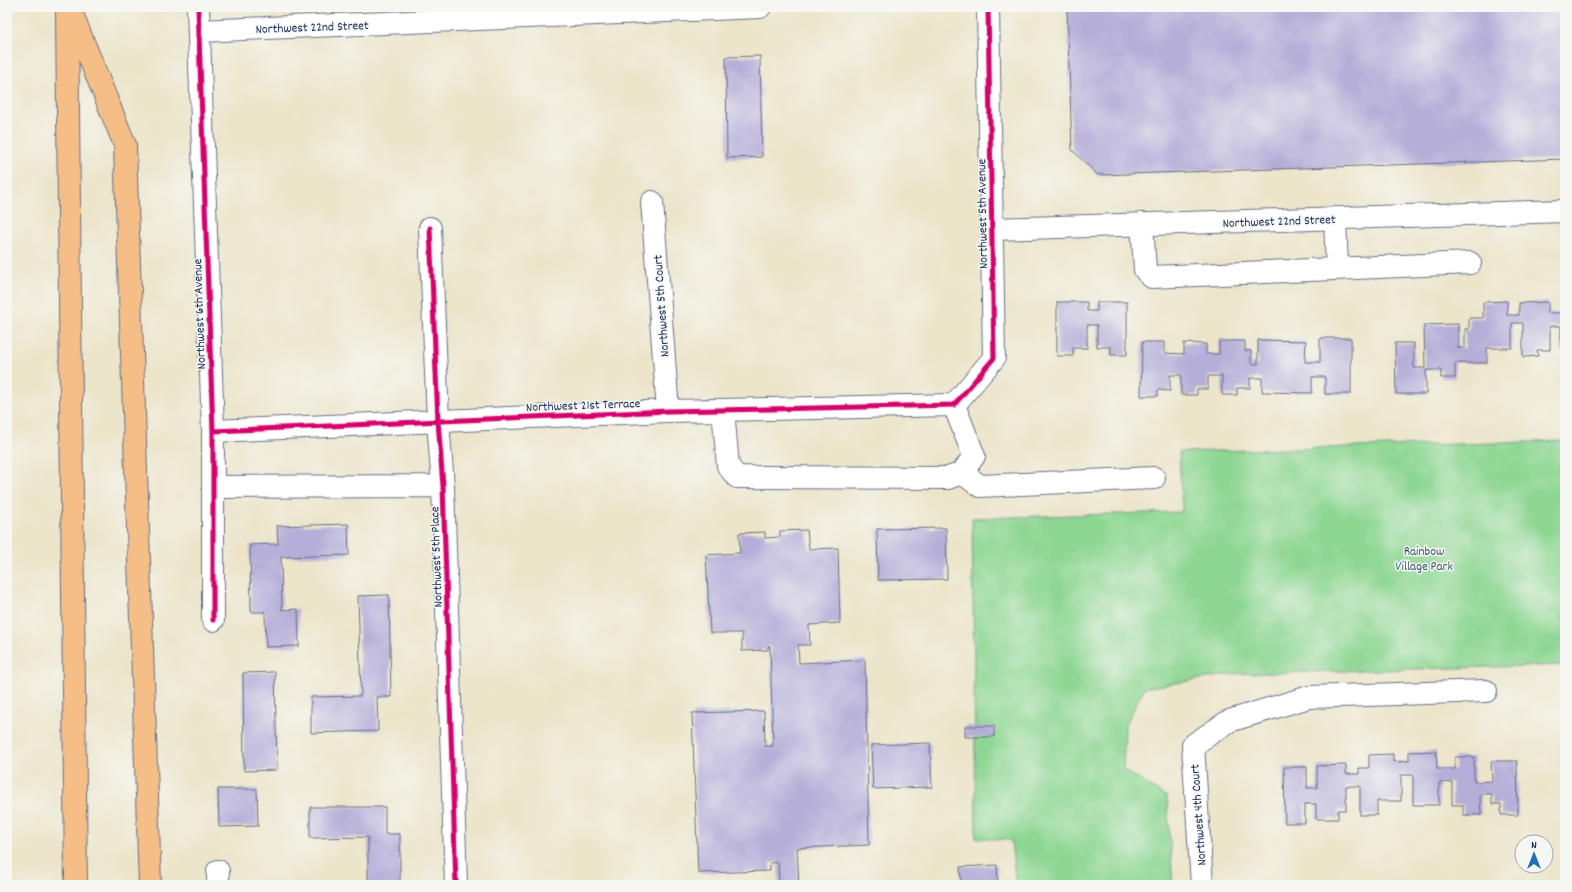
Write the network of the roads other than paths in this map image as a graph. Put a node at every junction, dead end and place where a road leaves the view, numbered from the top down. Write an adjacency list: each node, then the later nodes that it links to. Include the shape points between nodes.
1 (68, 7): 25 (highway); 26 (highway, via 125,145)
2 (198, 7): 5 (street, Northwest 6th Avenue)
3 (760, 7): 5 (street, Northwest 22nd Street)
4 (988, 7): 11 (street, Northwest 5th Avenue)
5 (199, 31): 18 (street, Northwest 6th Avenue)
6 (652, 202): 16 (street, Northwest 5th Court)
7 (1565, 211): 8 (street, Northwest 22nd Street)
8 (1334, 218): 9 (street, Northwest 22nd Street); 13 (street)
9 (1142, 224): 11 (street, Northwest 22nd Street); 13 (street, via 1145,270 1152,277)
10 (430, 228): 17 (street, Northwest 5th Place)
11 (993, 229): 14 (street, Northwest 5th Avenue, via 994,358)
12 (1470, 263): 13 (street)
13 (1337, 268)
14 (954, 405): 15 (street, Northwest 21st Terrace); 19 (street, via 974,456)
15 (723, 410): 16 (street, Northwest 21st Terrace); 19 (street, via 728,466 737,477 948,478)
16 (668, 411): 17 (street, Northwest 21st Terrace)
17 (438, 421): 18 (street, Northwest 21st Terrace); 21 (street, Northwest 5th Place)
18 (213, 431): 22 (street, Northwest 6th Avenue)
19 (962, 473): 20 (street, via 980,486)
20 (1154, 478)
21 (443, 486): 22 (street); 27 (street, Northwest 5th Place)
22 (213, 487): 23 (street, Northwest 6th Avenue)
23 (213, 620)
24 (1486, 691): 28 (street, Northwest 4th Court, via 1309,697 1228,720 1193,745)
25 (76, 885)
26 (150, 885)
27 (456, 885)
28 (1202, 885)

